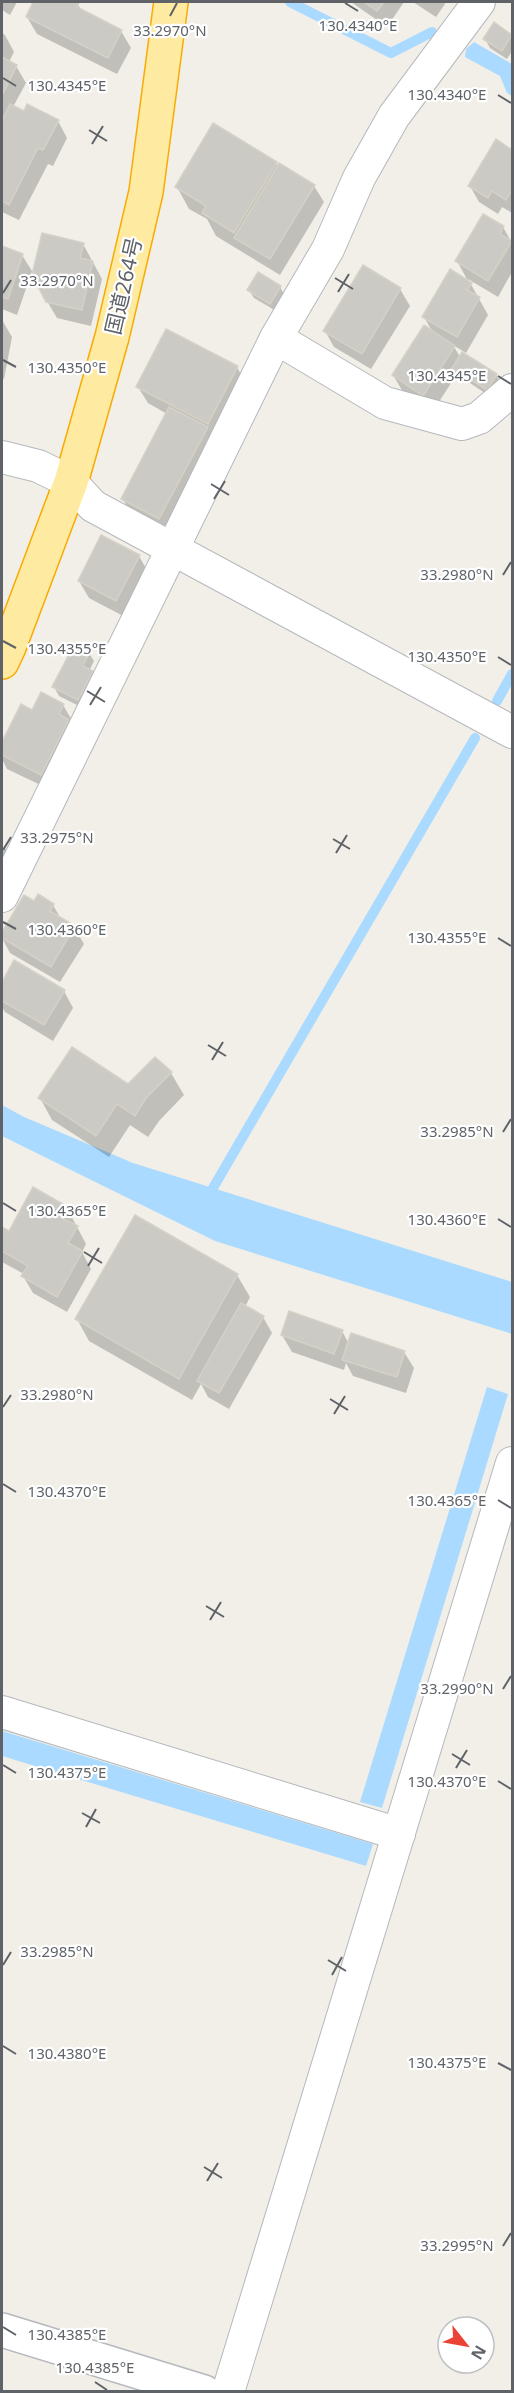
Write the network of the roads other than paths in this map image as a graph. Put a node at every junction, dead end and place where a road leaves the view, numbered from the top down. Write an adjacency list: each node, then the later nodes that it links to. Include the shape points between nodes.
1 (171, 2): 6 (highway, 国道264号, via 146,192 112,338)
2 (479, 2): 3 (street, via 394,116 359,178 328,249)
3 (276, 338): 4 (street, via 385,403 462,424 479,418); 7 (street)
4 (513, 390)
5 (2, 457): 6 (street, via 38,466)
6 (71, 482): 7 (street, via 93,506); 8 (highway, 国道264号)
7 (172, 548): 9 (street); 10 (street)
8 (2, 662)
9 (513, 732)
10 (2, 896)
11 (513, 1463): 13 (street)
12 (2, 1712): 13 (street)
13 (399, 1834): 16 (street)
14 (2, 2330): 15 (street)
15 (204, 2391)
16 (228, 2391)

